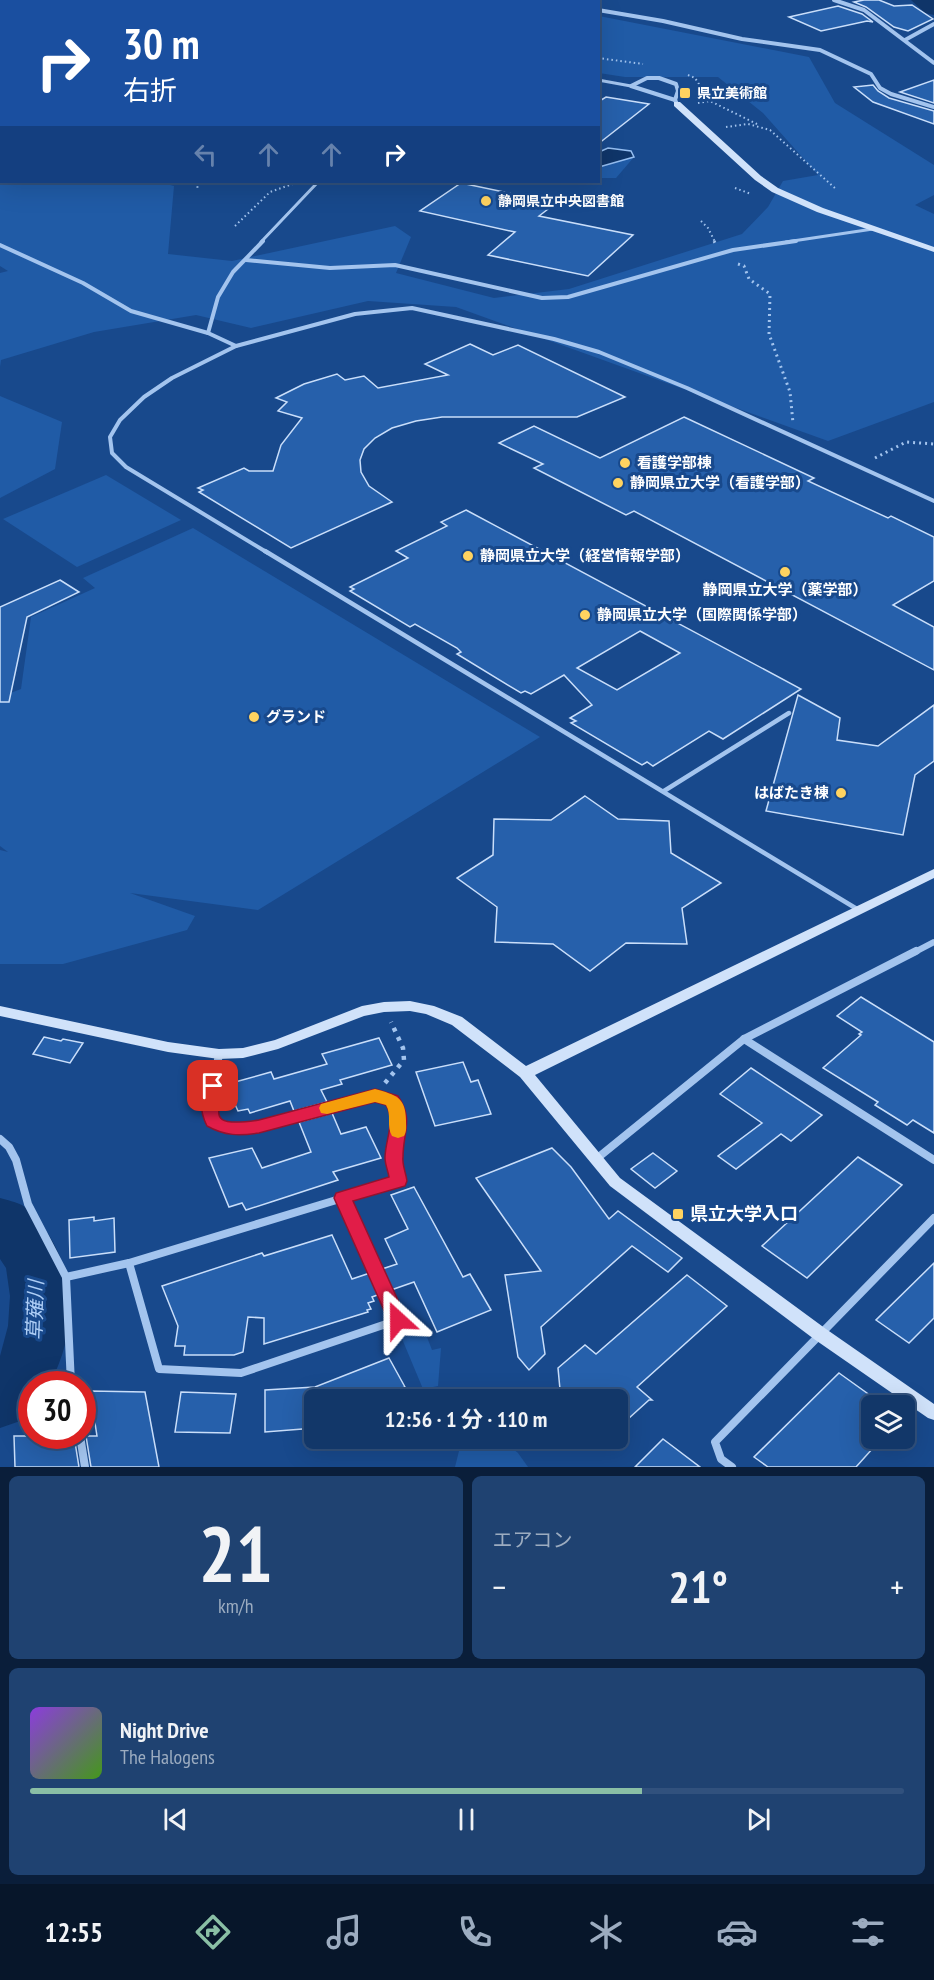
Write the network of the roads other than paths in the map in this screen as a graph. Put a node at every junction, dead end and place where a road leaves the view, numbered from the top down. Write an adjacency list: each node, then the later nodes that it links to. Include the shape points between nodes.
1 (834, 0): 4 (street, via 864,10)
2 (600, 10): 9 (street, via 820,51 871,74 880,88 891,94)
3 (934, 24): 4 (street)
4 (905, 40): 5 (street)
5 (934, 63)
6 (600, 80): 7 (lane)
7 (631, 86): 8 (street); 8 (street, via 643,79 669,80 676,84)
8 (676, 102): 11 (street, via 775,190)
9 (934, 107)
10 (317, 183): 14 (lane)
11 (873, 229): 13 (street); 14 (lane, via 719,253 555,299 395,265 330,268)
12 (0, 245): 15 (lane, via 83,283 131,312)
13 (934, 250)
14 (246, 260): 15 (lane, via 233,272 218,297)
15 (207, 333): 16 (lane)
16 (236, 346): 17 (lane, via 365,312 411,308 435,311 599,352); 19 (lane, via 172,378 144,397 120,420 110,437 112,453 126,467 199,512)
17 (934, 501)
18 (789, 713): 19 (lane)
19 (663, 791): 21 (lane)
20 (934, 873): 21 (street)
21 (858, 910): 26 (street)
22 (934, 942): 24 (street)
23 (0, 1011): 25 (street)
24 (744, 1039): 28 (street); 29 (street)
25 (219, 1054): 26 (street, via 243,1053 278,1044 341,1018 384,1007 410,1006 457,1021); 30 (street, via 209,1111 213,1121 224,1127 259,1126 375,1096 392,1101 398,1110 394,1158 399,1181)
26 (525, 1073): 28 (street)
27 (0, 1139): 33 (street, via 16,1160 28,1204)
28 (594, 1160): 34 (street, via 615,1182)
29 (934, 1160)
30 (342, 1198): 32 (street); 32 (street, via 398,1320 241,1373 159,1369)
31 (934, 1218): 34 (street)
32 (129, 1263): 33 (street)
33 (66, 1277): 35 (street)
34 (820, 1334): 36 (street); 39 (street, via 715,1442 721,1459)
35 (70, 1371)
36 (934, 1413)
37 (82, 1449): 38 (street)
38 (85, 1467)
39 (732, 1467)

